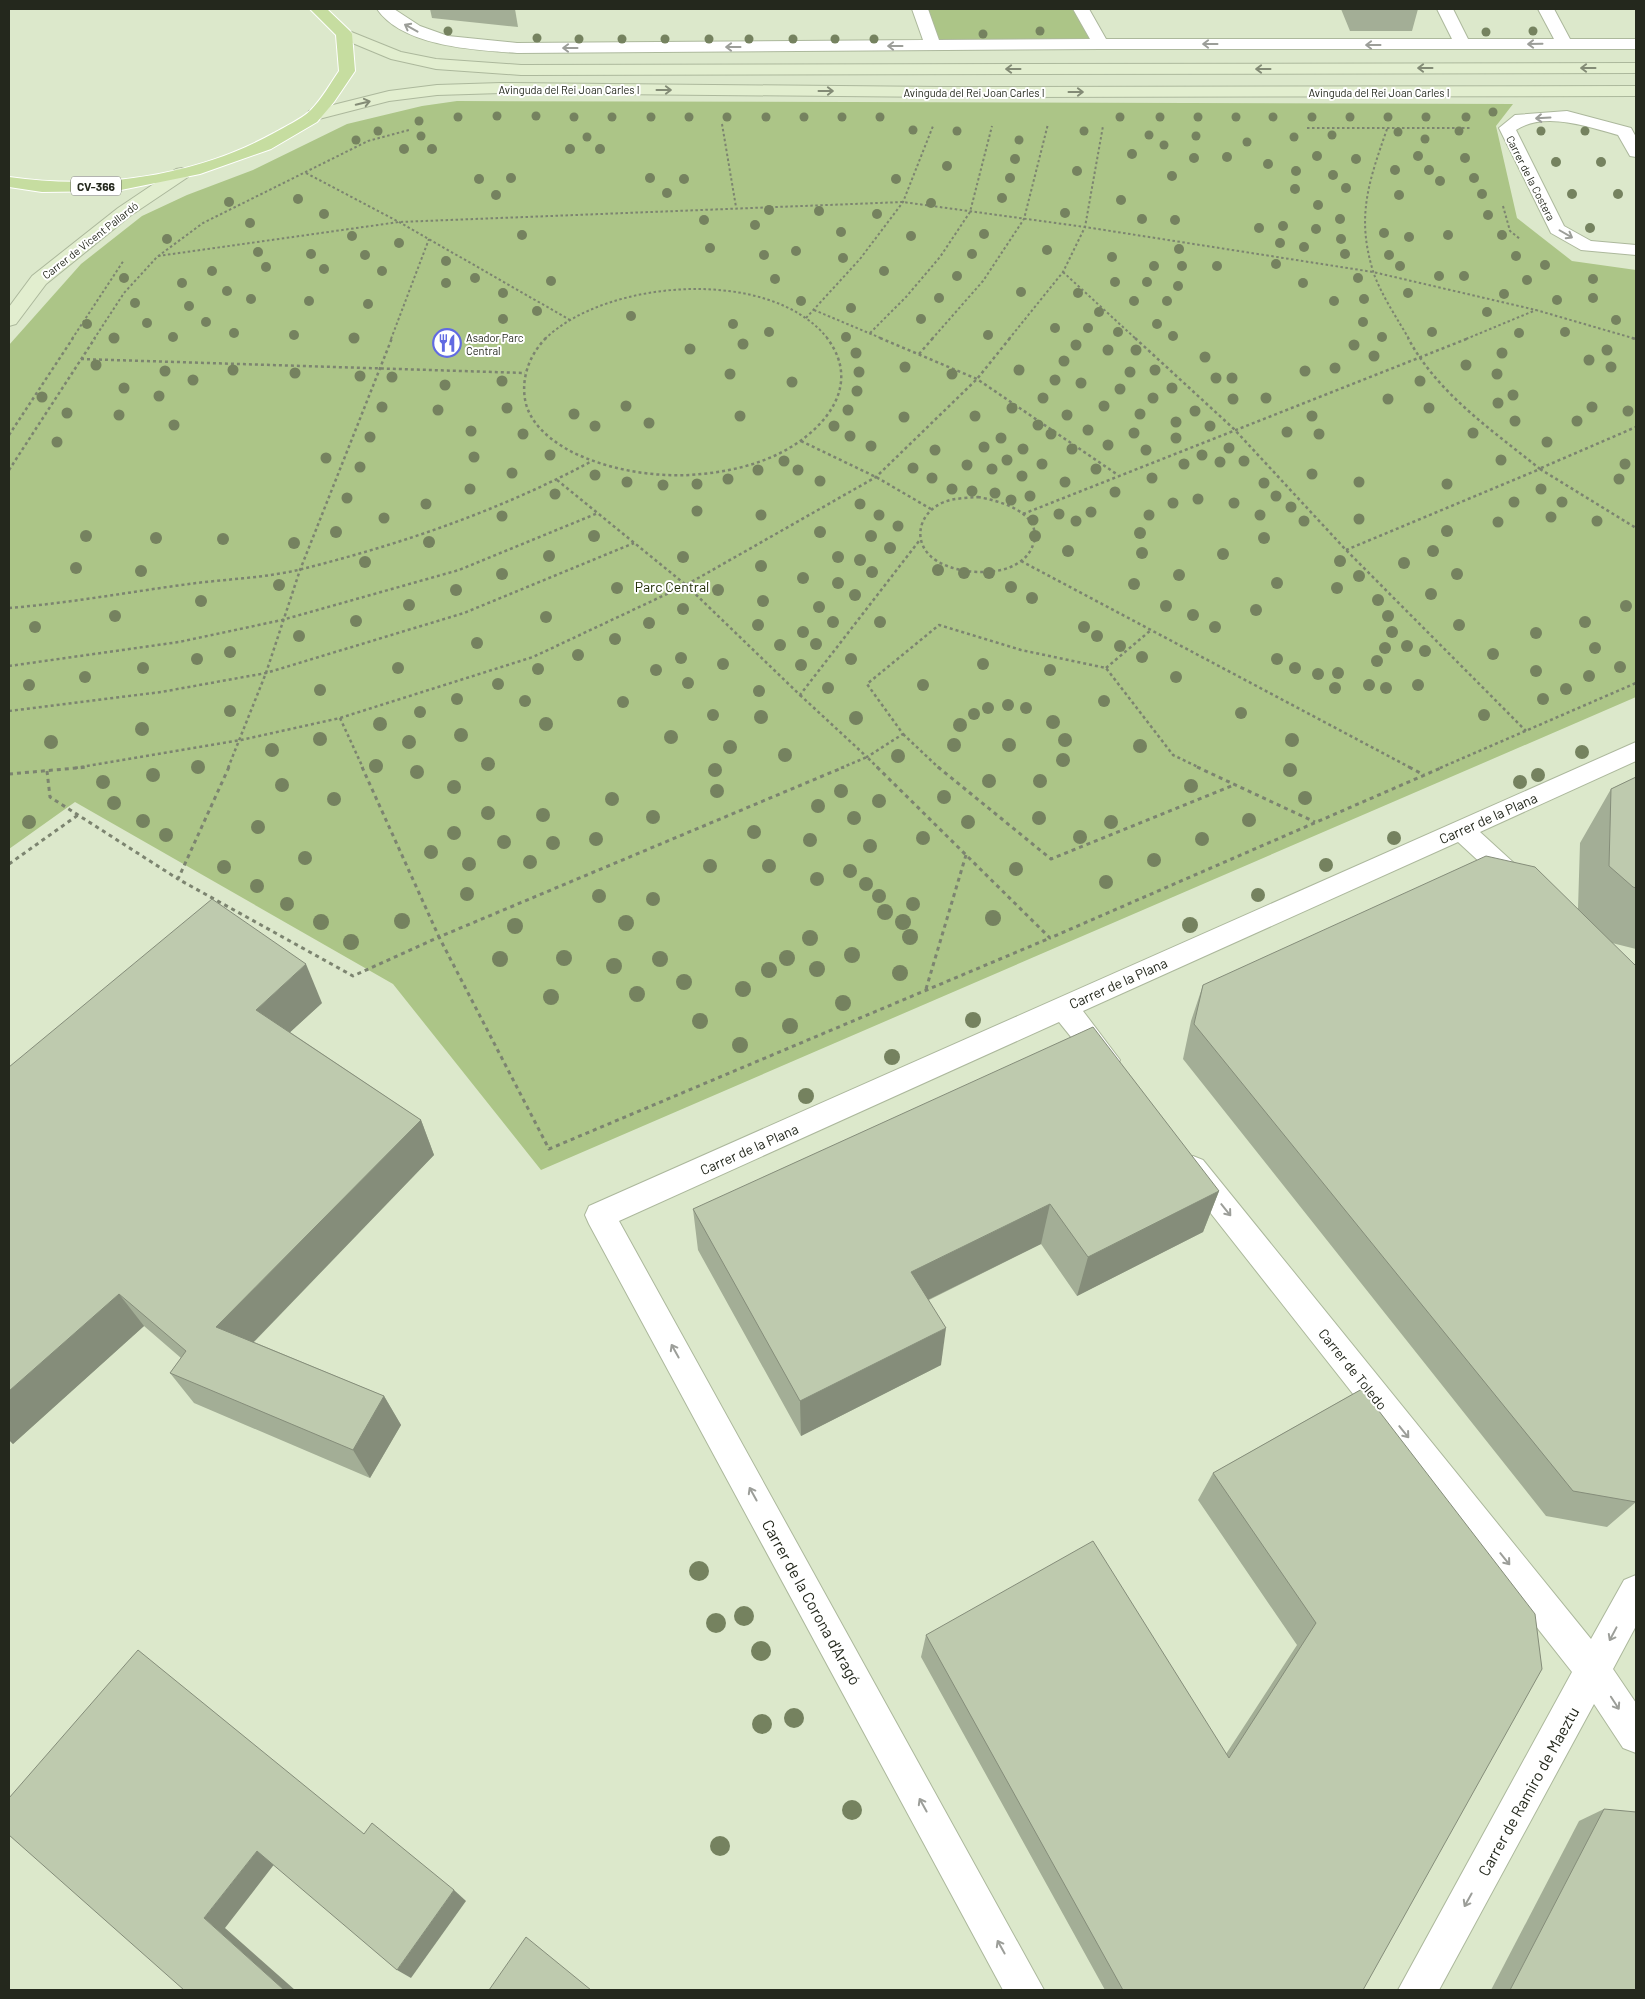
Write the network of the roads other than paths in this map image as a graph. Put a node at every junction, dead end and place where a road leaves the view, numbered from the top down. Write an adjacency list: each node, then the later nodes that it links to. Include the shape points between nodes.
1 (318, 9): 7 (main road)
2 (384, 9): 12 (street, one-way to 2, via 517,48 427,36)
3 (920, 9): 12 (street)
4 (1081, 9): 8 (street)
5 (1445, 9): 11 (street)
6 (1546, 9): 9 (street)
7 (344, 34): 13 (street, Avinguda del Rei Joan Carles I, one-way to 7, via 521,70 436,64 398,56); 15 (main road, CV-366, via 347,71)
8 (1101, 44): 11 (street, one-way to 8); 12 (street)
9 (1565, 44): 10 (street); 11 (street, one-way to 11)
10 (1636, 44)
11 (1463, 45)
12 (933, 46)
13 (1636, 68)
14 (1636, 91): 15 (street, Avinguda del Rei Joan Carles I, one-way to 14, via 389,96 437,90 501,88 941,92)
15 (315, 115): 18 (main road, CV-366, via 276,141 204,169)
16 (1631, 127): 17 (street, Carrer de la Costera); 20 (street, Carrer de la Costera, one-way to 20, via 1567,116 1521,119 1507,128 1557,230 1587,246)
17 (1636, 152)
18 (182, 173): 19 (main road, CV-366, via 114,186 32,187); 21 (street, Carrer de Vicent Pallardó, via 124,212 39,280)
19 (9, 182)
20 (1636, 250)
21 (9, 320)
22 (1636, 751): 23 (street, Carrer de la Plana)
23 (1462, 830): 24 (street); 25 (street, Carrer de la Plana)
24 (1538, 900)
25 (1064, 1008): 26 (street); 28 (street, Carrer de la Plana)
26 (1124, 1083)
27 (1174, 1145): 30 (street, Carrer de Toledo, one-way to 30)
28 (600, 1215): 32 (street, Carrer de la Corona d'Aragó, one-way to 28)
29 (1636, 1592): 30 (street, Carrer de Ramiro de Maeztu, one-way to 30)
30 (1594, 1670): 31 (street, Carrer de Toledo, one-way to 31); 33 (street, Carrer de Ramiro de Maeztu, one-way to 33)
31 (1636, 1735)
32 (1024, 1990)
33 (1418, 1990)

